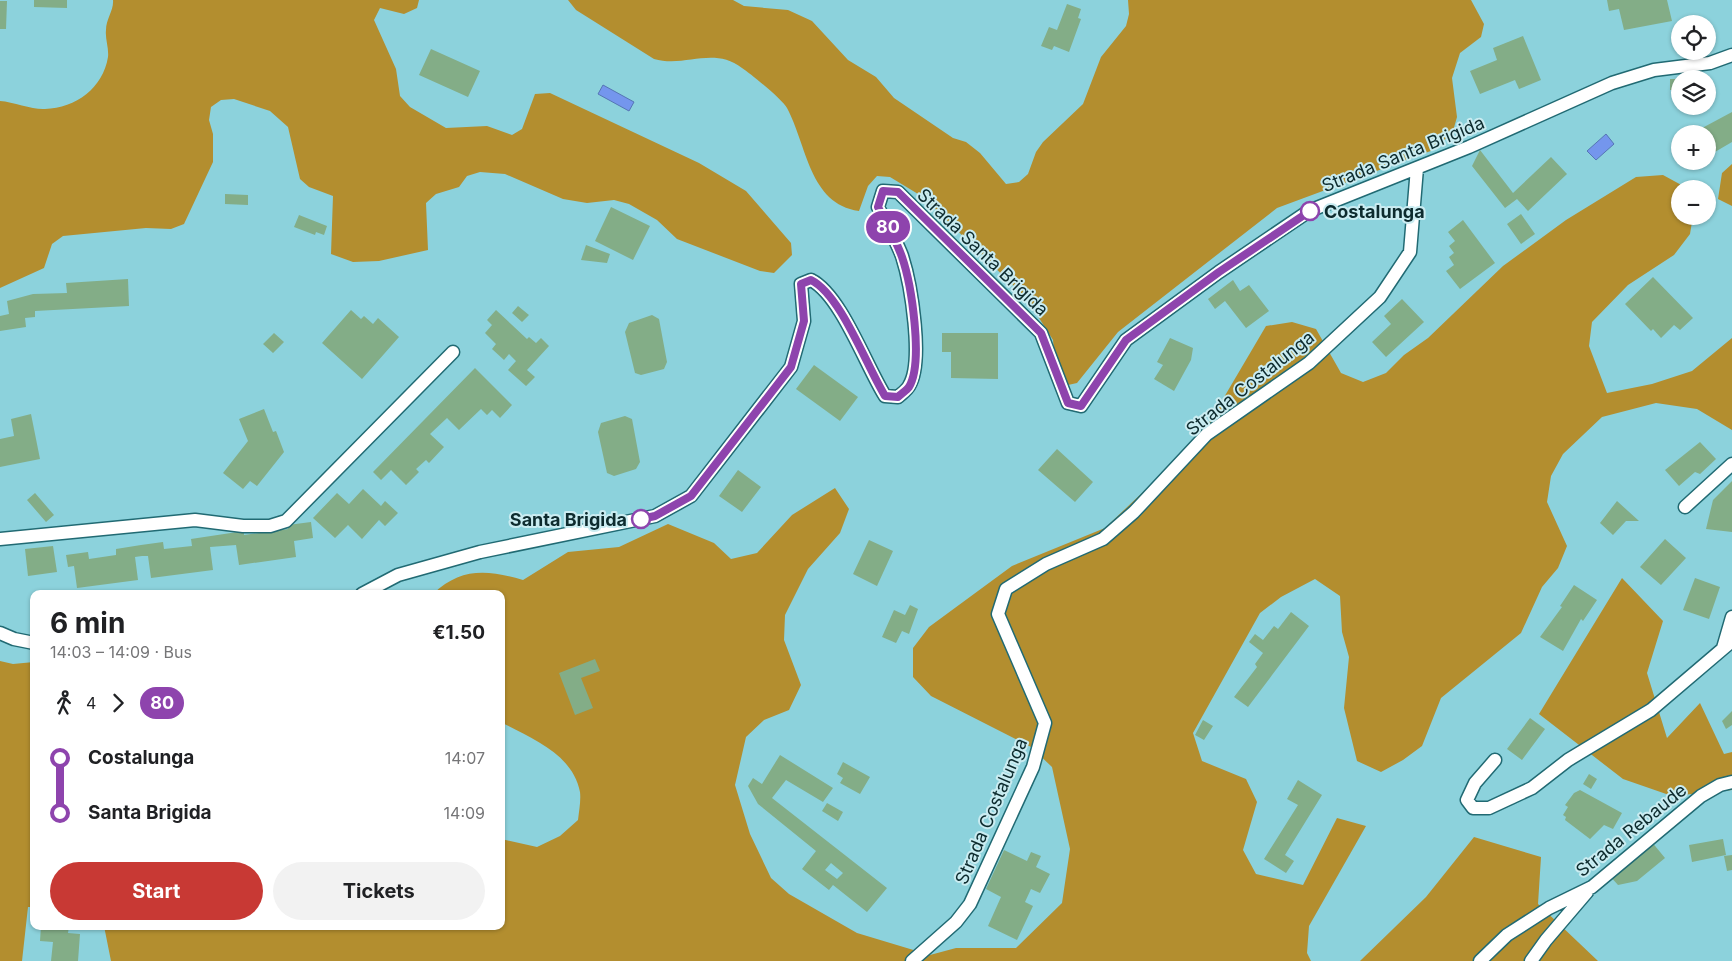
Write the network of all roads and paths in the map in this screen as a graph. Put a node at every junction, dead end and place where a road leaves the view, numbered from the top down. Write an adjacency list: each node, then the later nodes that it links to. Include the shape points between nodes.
1 (1732, 56): 2 (street, Strada Santa Brigida, via 1710,63 1654,70 1612,83)
2 (1417, 168): 7 (street, Strada Santa Brigida, via 1309,211 1219,272 1126,340 1081,406 1068,403 1041,333 898,192 883,191 878,207 902,256 916,341 915,372 909,387 898,397 885,396 854,333 822,285 811,280 801,284 804,321 791,367 691,496 655,516 480,552 398,575); 15 (street, Strada Costalunga, via 1410,252 1380,297 1308,363 1208,434 1134,512 1103,539 1046,564 1006,589 998,614 1045,723 1033,767 970,904 956,922)
3 (453, 352): 6 (street, via 286,521 270,526 243,526 195,520)
4 (1732, 464): 5 (street)
5 (1685, 507)
6 (0, 539)
7 (370, 590)
8 (1732, 617): 11 (street)
9 (0, 633): 10 (street)
10 (30, 642)
11 (1728, 644): 12 (street, via 1651,710 1568,760 1532,788 1489,808 1472,808 1468,800 1476,783)
12 (1495, 760)
13 (1732, 782): 14 (street, Strada Rebaude, via 1701,796)
14 (1592, 887): 16 (street, Strada Rebaude, via 1549,908 1507,935); 17 (street)
15 (912, 961)
16 (1480, 961)
17 (1532, 961)

